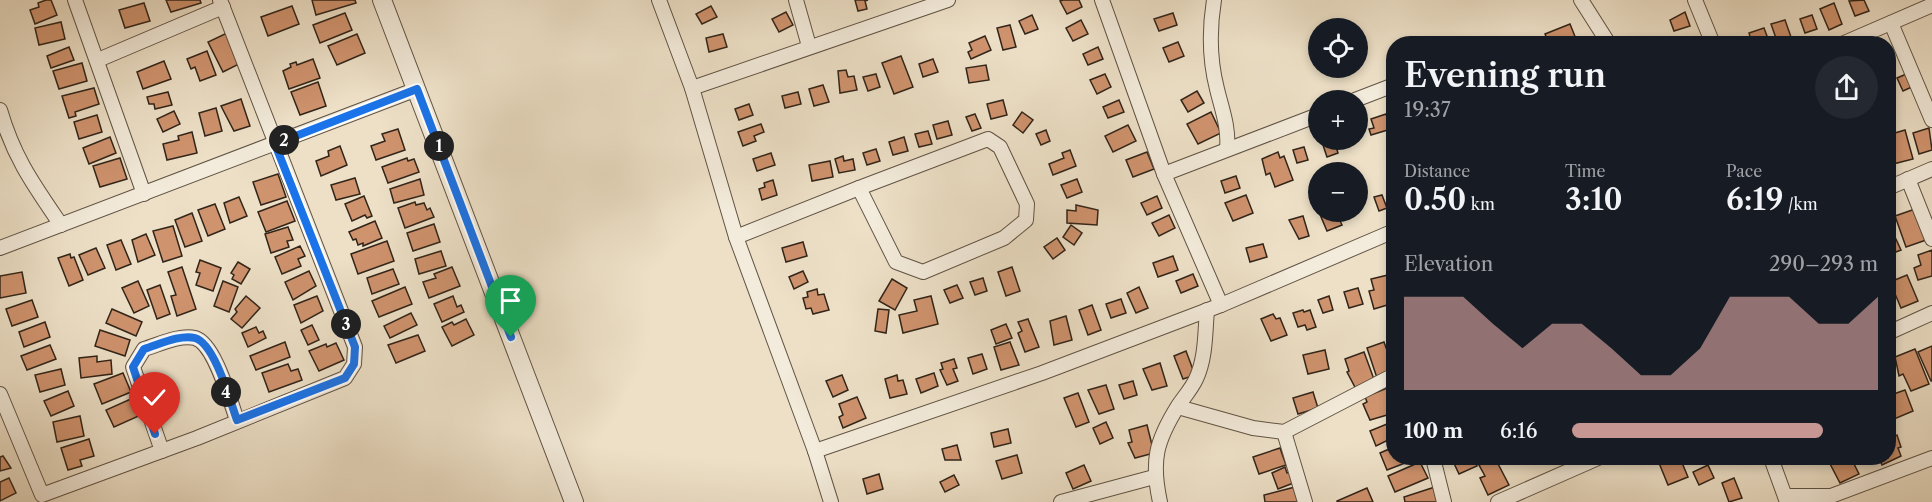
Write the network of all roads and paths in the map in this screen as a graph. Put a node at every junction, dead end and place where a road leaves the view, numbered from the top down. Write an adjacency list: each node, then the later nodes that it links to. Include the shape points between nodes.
1 (75, 0): 17 (street)
2 (382, 0): 20 (street)
3 (659, 0): 18 (street)
4 (796, 0): 16 (street)
5 (948, 0): 16 (street)
6 (1101, 0): 28 (street)
7 (1214, 0): 26 (street, via 1208,36 1229,133)
8 (1581, 0): 13 (street)
9 (1695, 0): 14 (street)
10 (222, 3): 17 (street); 25 (street)
11 (1932, 5): 12 (street)
12 (1891, 23): 15 (street); 24 (street)
13 (1604, 36)
14 (1710, 36)
15 (1861, 36)
16 (809, 46): 18 (street)
17 (98, 60): 32 (street)
18 (692, 88): 35 (street)
19 (1386, 88): 21 (street)
20 (417, 89): 25 (street); 57 (street)
21 (1368, 95)
22 (0, 110): 33 (street, via 22,169)
23 (1308, 119): 26 (street)
24 (1932, 120)
25 (275, 144): 32 (street); 45 (street, via 355,347 354,364 345,378)
26 (1227, 149): 28 (street)
27 (1932, 169): 29 (street)
28 (1164, 174): 38 (street)
29 (1908, 179): 30 (street); 36 (street)
30 (1896, 184)
31 (859, 188): 31 (street, via 988,139 1000,147 1027,204 1026,220 1004,238 923,272 896,262); 35 (street)
32 (144, 194): 33 (street)
33 (61, 225): 37 (street)
34 (1386, 234): 38 (street)
35 (736, 237): 48 (street)
36 (1932, 239)
37 (0, 248)
38 (1221, 304): 39 (street)
39 (1207, 310): 44 (street, via 1202,359 1196,379); 48 (street, via 1042,373)
40 (1932, 314): 41 (street)
41 (1896, 330)
42 (1386, 379): 46 (street)
43 (0, 396): 54 (street)
44 (1178, 407): 46 (street, via 1253,428); 53 (street, via 1162,432)
45 (237, 420): 47 (street); 47 (street, via 212,354 202,342 184,338 144,349 133,367)
46 (1284, 432): 61 (street)
47 (162, 451): 54 (street)
48 (815, 451): 58 (street)
49 (1932, 458): 56 (street)
50 (1435, 465): 62 (street)
51 (1582, 465): 63 (street)
52 (1774, 465): 55 (street)
53 (1154, 477): 59 (street); 60 (street)
54 (43, 499)
55 (1786, 499): 56 (street)
56 (1828, 499)
57 (574, 502)
58 (831, 502)
59 (1061, 502)
60 (1160, 502)
61 (1305, 502)
62 (1444, 502)
63 (1498, 502)

